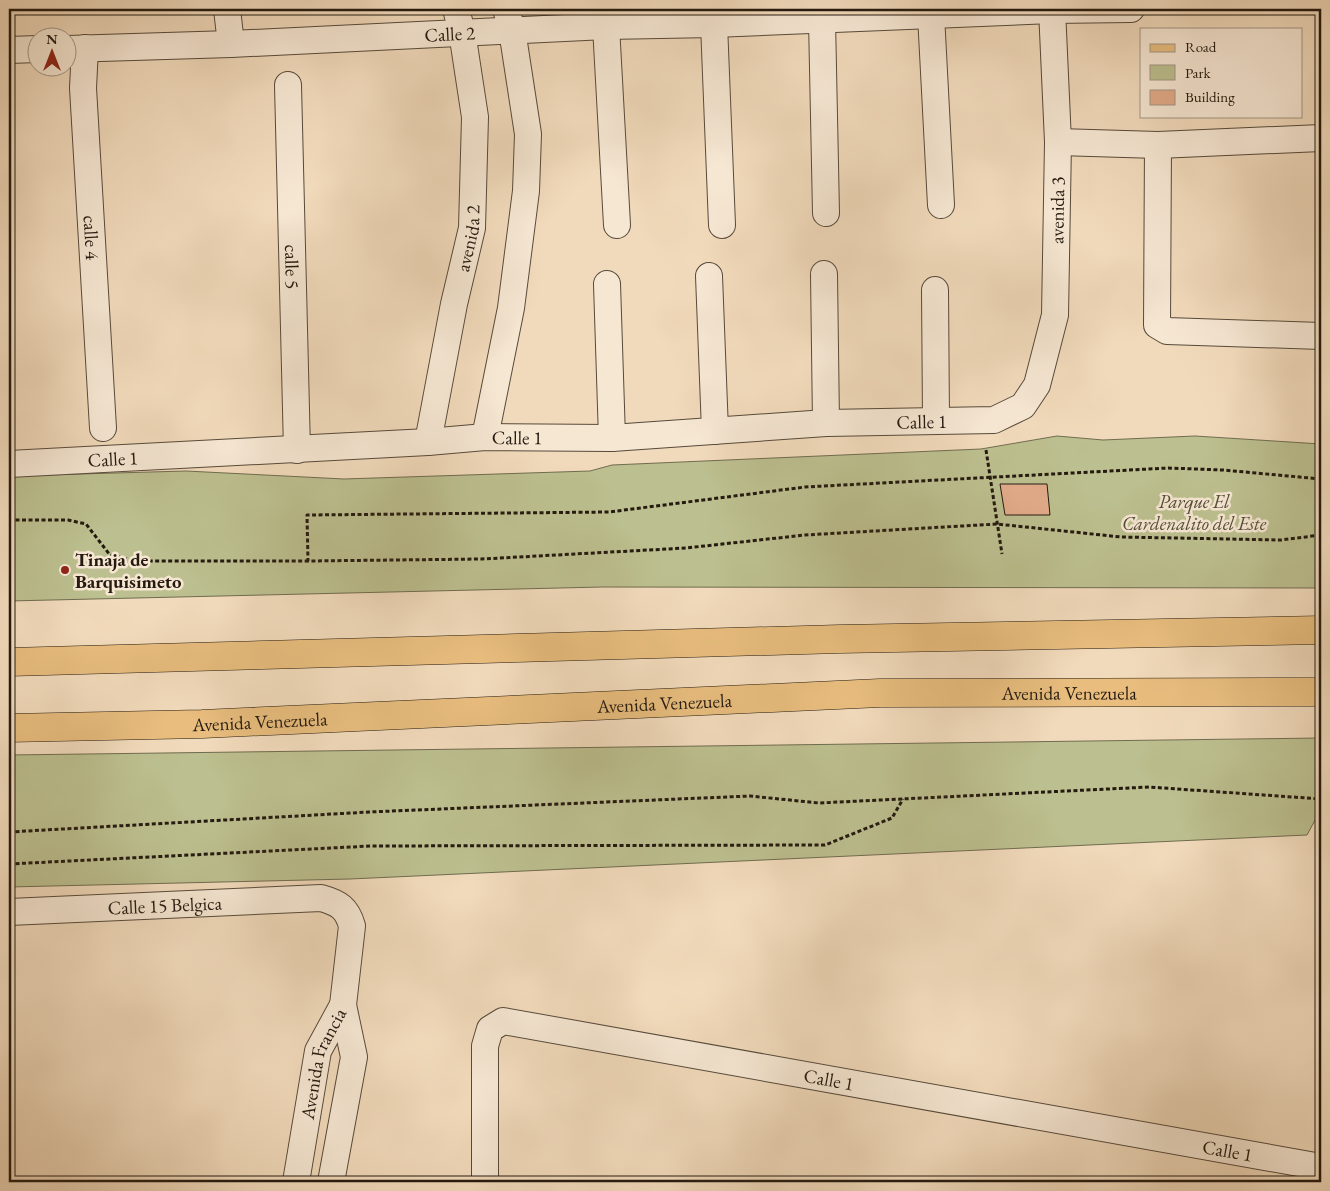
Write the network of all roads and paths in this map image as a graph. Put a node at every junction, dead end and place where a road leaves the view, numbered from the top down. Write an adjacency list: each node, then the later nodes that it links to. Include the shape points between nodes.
1 (227, 9): 10 (street)
2 (1052, 9): 3 (street, Calle 2); 4 (street, Calle 2); 17 (street, avenida 3)
3 (1131, 9)
4 (931, 16): 7 (street, Calle 2); 19 (street)
5 (509, 19): 6 (street, Calle 2); 9 (street, Calle 2); 33 (street, via 528,134 526,191 511,308)
6 (459, 20): 10 (street, Calle 2); 35 (street, avenida 2, via 475,117 472,228)
7 (822, 20): 8 (street, Calle 2); 20 (street)
8 (714, 24): 9 (street, Calle 2); 22 (street)
9 (606, 26): 21 (street)
10 (231, 44): 11 (street, Calle 2)
11 (78, 48)
12 (9, 50): 13 (street)
13 (28, 50)
14 (78, 59): 31 (street, calle 4, via 83,88)
15 (288, 85): 36 (street, calle 5)
16 (1321, 138): 18 (street)
17 (1058, 142): 18 (street); 28 (street, avenida 3, via 1055,315 1037,385)
18 (1158, 145): 27 (street, via 1157,325 1166,331)
19 (941, 205)
20 (826, 214)
21 (617, 225)
22 (722, 225)
23 (824, 274): 30 (street)
24 (709, 276): 32 (street)
25 (607, 284): 34 (street)
26 (935, 290): 29 (street)
27 (1321, 336)
28 (1023, 406): 29 (street, Calle 1, via 994,420)
29 (936, 420): 30 (street, Calle 1)
30 (826, 423): 32 (street, Calle 1)
31 (103, 428)
32 (714, 431): 34 (street, Calle 1)
33 (485, 437): 34 (street, Calle 1); 35 (street, Calle 1)
34 (612, 438)
35 (428, 442): 36 (street, Calle 1)
36 (297, 450): 38 (street, Calle 1)
37 (986, 450): 39 (path)
38 (9, 464)
39 (990, 478): 40 (path, via 1168,468); 42 (path); 45 (path, via 805,487 609,512 307,515)
40 (1321, 479)
41 (9, 520): 45 (path, via 68,520 86,524 110,555 136,561)
42 (997, 524): 43 (path, via 1121,537 1280,540); 44 (path); 45 (path, via 805,535 686,548 482,559)
43 (1321, 535)
44 (1002, 554)
45 (308, 561)
46 (1321, 630): 47 (main road)
47 (9, 662)
48 (1321, 692): 49 (main road, Avenida Venezuela, via 880,693 202,724)
49 (9, 728)
50 (903, 799): 51 (path, via 1149,787); 52 (path, via 820,803 750,796 369,812); 53 (path, via 892,818 825,845 371,846)
51 (1321, 799)
52 (9, 832)
53 (9, 864)
54 (9, 912): 55 (street, Calle 15 Belgica, via 321,898 339,903 352,926)
55 (344, 1006): 57 (street, Avenida Francia, via 318,1051); 58 (street, Avenida Francia, via 354,1057)
56 (1321, 1167): 59 (street, Calle 1, via 503,1021 490,1029 485,1046)
57 (296, 1182)
58 (331, 1182)
59 (485, 1182)

